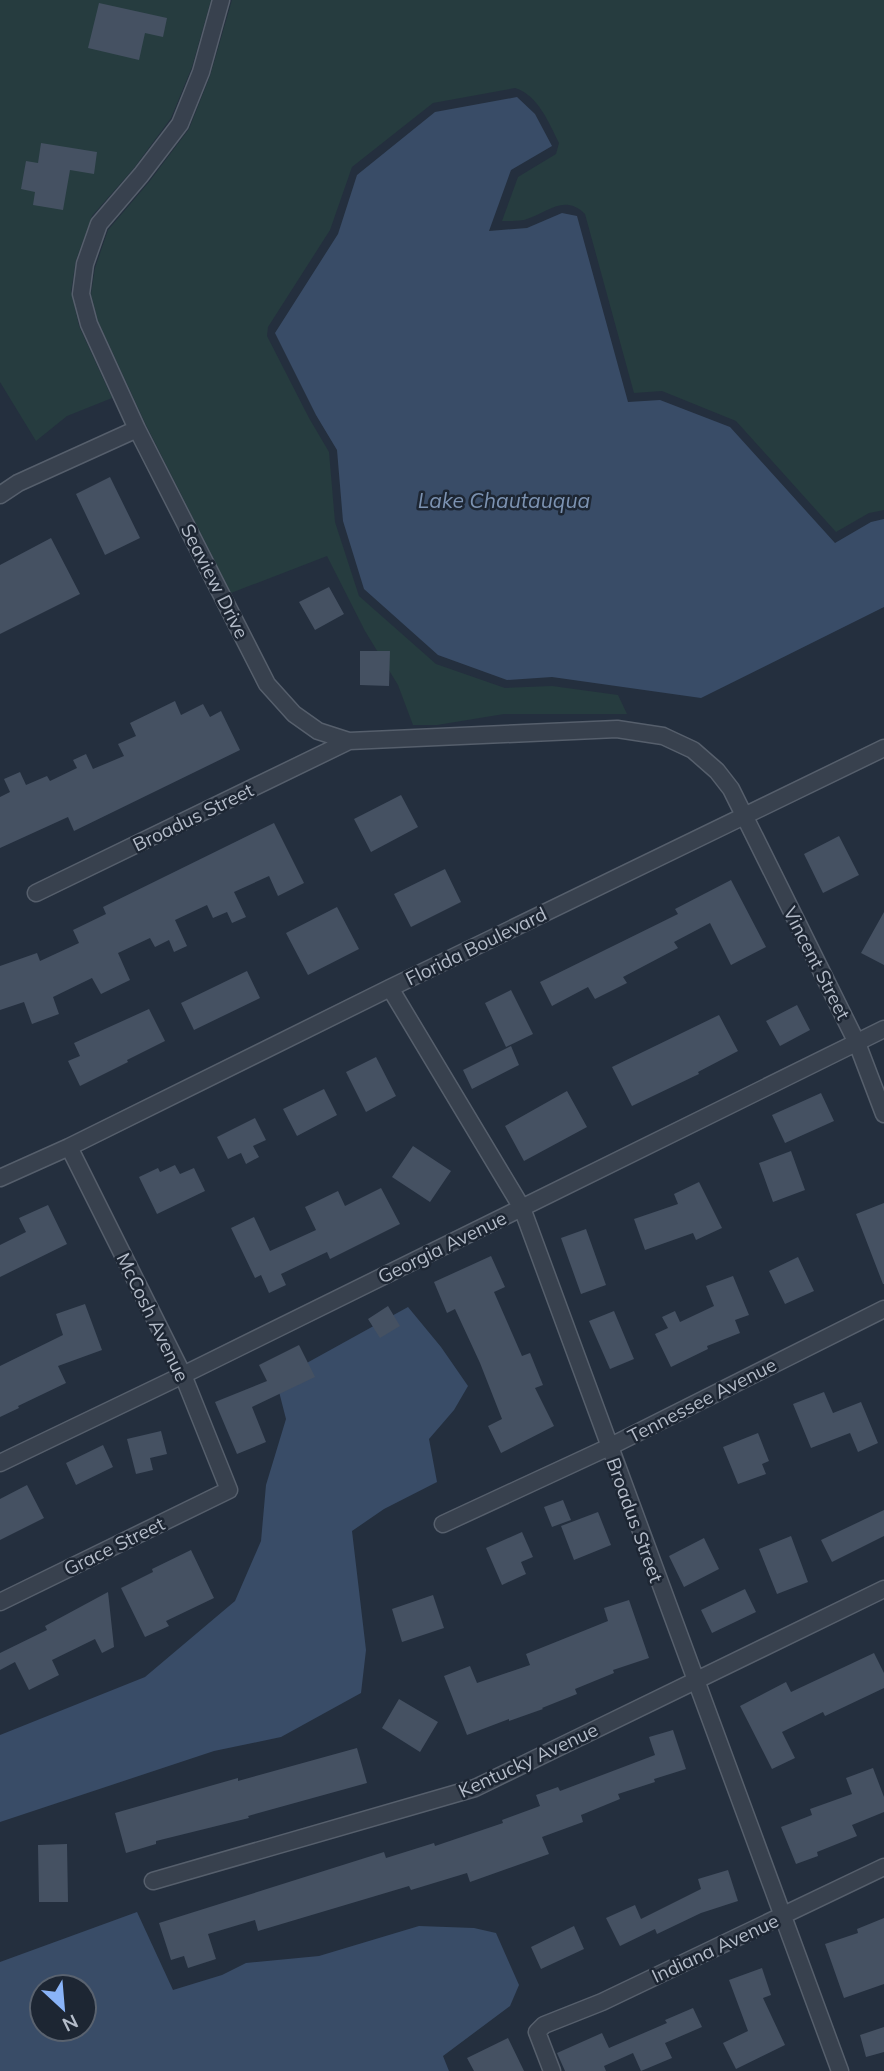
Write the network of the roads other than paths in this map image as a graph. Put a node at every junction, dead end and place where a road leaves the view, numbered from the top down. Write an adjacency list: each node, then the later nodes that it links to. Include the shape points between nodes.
1 (221, 0): 2 (street, Seaview Drive, via 201,72 180,124 99,224 85,264 81,294 89,324)
2 (137, 429): 3 (street); 4 (street, Seaview Drive, via 267,684 318,732)
3 (0, 495)
4 (349, 741): 6 (street, Seaview Drive, via 617,729 663,736 694,750 717,771); 7 (street, Broadus Street)
5 (884, 748): 6 (street, Florida Boulevard)
6 (743, 816): 8 (street, Florida Boulevard); 10 (street, Vincent Street)
7 (36, 893)
8 (390, 988): 12 (street, Florida Boulevard); 14 (street, Broadus Street)
9 (884, 1029): 10 (street, Georgia Avenue)
10 (857, 1043): 11 (street, Vincent Street); 14 (street, Georgia Avenue)
11 (884, 1114)
12 (69, 1147): 13 (street, Florida Boulevard); 16 (street, McCosh Avenue)
13 (0, 1178)
14 (522, 1208): 16 (street, Georgia Avenue); 17 (street, Broadus Street)
15 (884, 1308): 17 (street, Tennessee Avenue)
16 (183, 1375): 18 (street, Georgia Avenue); 19 (street, McCosh Avenue)
17 (609, 1447): 20 (street, Tennessee Avenue); 23 (street, Broadus Street)
18 (0, 1463)
19 (229, 1490): 22 (street, Grace Street)
20 (443, 1524)
21 (884, 1589): 23 (street, Kentucky Avenue)
22 (0, 1602)
23 (694, 1680): 25 (street, Kentucky Avenue, via 475,1788); 26 (street, Broadus Street)
24 (884, 1867): 26 (street, Indiana Avenue)
25 (153, 1881)
26 (781, 1916): 27 (street, Indiana Avenue, via 544,2025 537,2032); 28 (street, Broadus Street)
27 (552, 2071)
28 (840, 2071)

